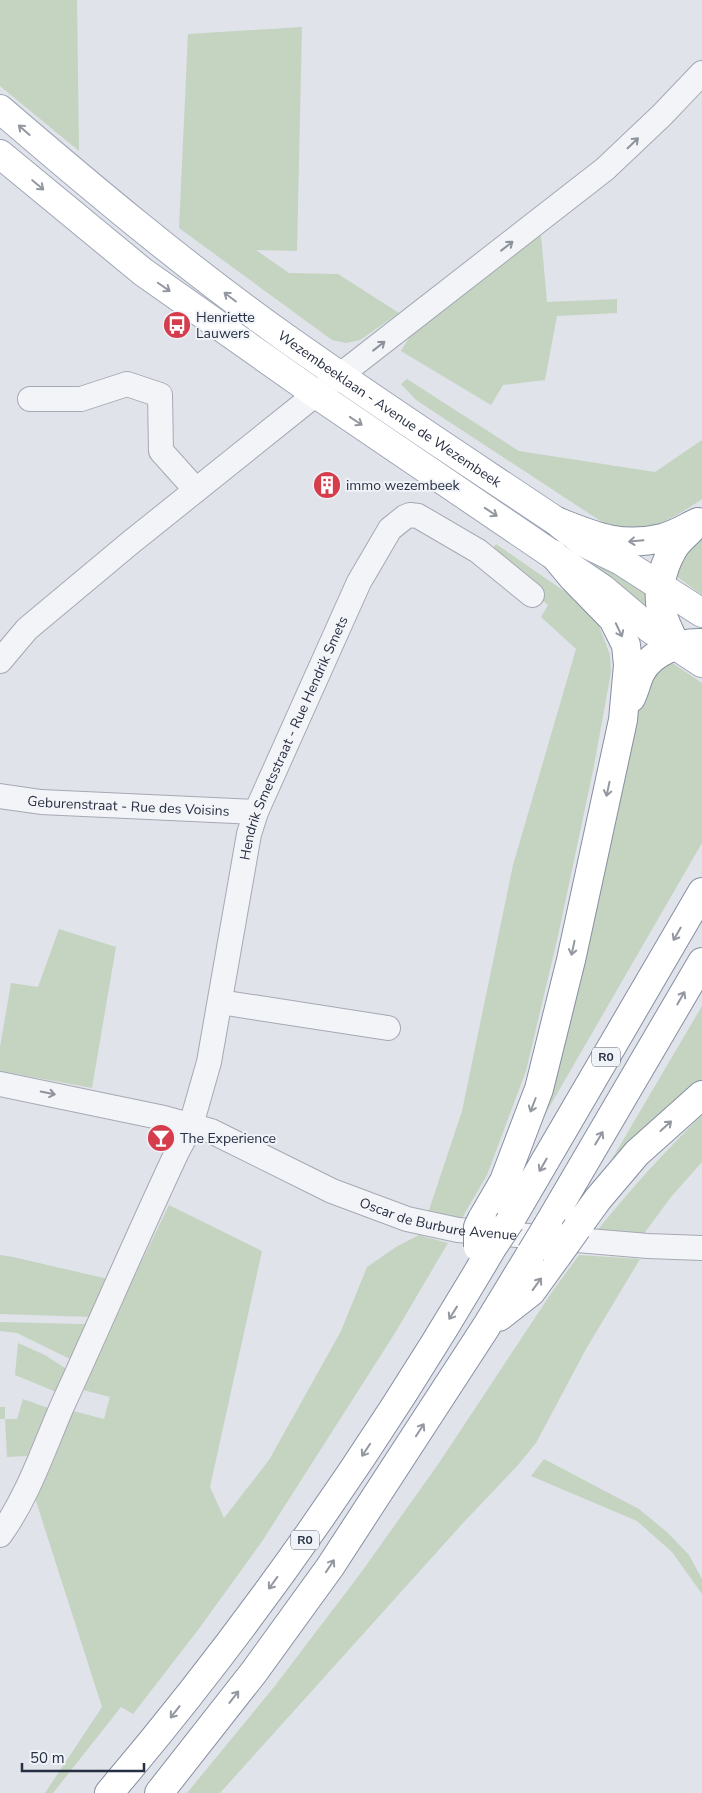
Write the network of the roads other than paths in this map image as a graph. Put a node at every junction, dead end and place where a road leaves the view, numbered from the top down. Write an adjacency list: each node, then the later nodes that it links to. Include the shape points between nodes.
1 (702, 73): 4 (street, one-way to 1, via 605,169)
2 (0, 109): 4 (main road, Wezembeeklaan - Avenue de Wezembeek, one-way to 2, via 227,295 101,196)
3 (0, 154): 5 (main road, Wezembeeklaan - Avenue de Wezembeek, one-way to 5, via 143,272)
4 (341, 376): 5 (street); 9 (main road, Wezembeeklaan - Avenue de Wezembeek)
5 (316, 394): 7 (street); 10 (main road, Wezembeeklaan - Avenue de Wezembeek, one-way to 10)
6 (30, 399): 7 (street, via 81,399 127,384 160,395 161,451)
7 (196, 490): 15 (street, via 27,629)
8 (700, 520): 9 (main road, one-way to 9, via 664,538 625,542 602,539); 11 (main road, via 676,545)
9 (556, 521): 11 (main road, Wezembeeklaan - Avenue de Wezembeek, via 584,543)
10 (553, 554): 14 (main road, Wezembeeklaan - Avenue de Wezembeek, via 604,589 649,628); 17 (main road, one-way to 17, via 613,619 626,645 628,665)
11 (660, 585): 13 (main road, Wezembeeklaan - Avenue de Wezembeek); 14 (main road, via 665,621)
12 (532, 595): 19 (street, Hendrik Smetsstraat - Rue Hendrik Smets, via 478,551 418,516 410,515 398,521 382,540 351,598)
13 (702, 613)
14 (689, 644): 16 (main road, Wezembeeklaan - Avenue de Wezembeek); 17 (main road, via 656,655 642,671)
15 (0, 661)
16 (702, 663)
17 (623, 720): 29 (main road, one-way to 29, bridge, via 571,960 539,1089 504,1181 478,1227)
18 (0, 796): 19 (street, Geburenstraat - Rue des Voisins, via 41,802)
19 (256, 812): 22 (street, Hendrik Smetsstraat - Rue Hendrik Smets, via 246,848)
20 (702, 892): 29 (main road, R0, one-way to 29, bridge, via 510,1221)
21 (702, 962): 28 (main road, R0, one-way to 21, bridge, via 548,1225)
22 (220, 1002): 23 (street); 26 (street, Hendrik Smetsstraat - Rue Hendrik Smets, via 210,1062)
23 (388, 1028)
24 (0, 1084): 26 (street, Oscar de Burbure Avenue, one-way to 26)
25 (702, 1095): 28 (main road, one-way to 25, bridge, via 577,1228 637,1153)
26 (191, 1125): 27 (street, Oscar de Burbure Avenue, via 332,1191 407,1219 458,1230); 30 (street, Hendrik Smetsstraat - Rue Hendrik Smets, via 92,1338 30,1484 17,1511)
27 (702, 1248)
28 (544, 1254): 32 (main road, R0, one-way to 28, via 330,1568 486,1327)
29 (483, 1255): 31 (main road, R0, one-way to 31, via 388,1418 302,1544 227,1646)
30 (2, 1530)
31 (109, 1793)
32 (159, 1793)

